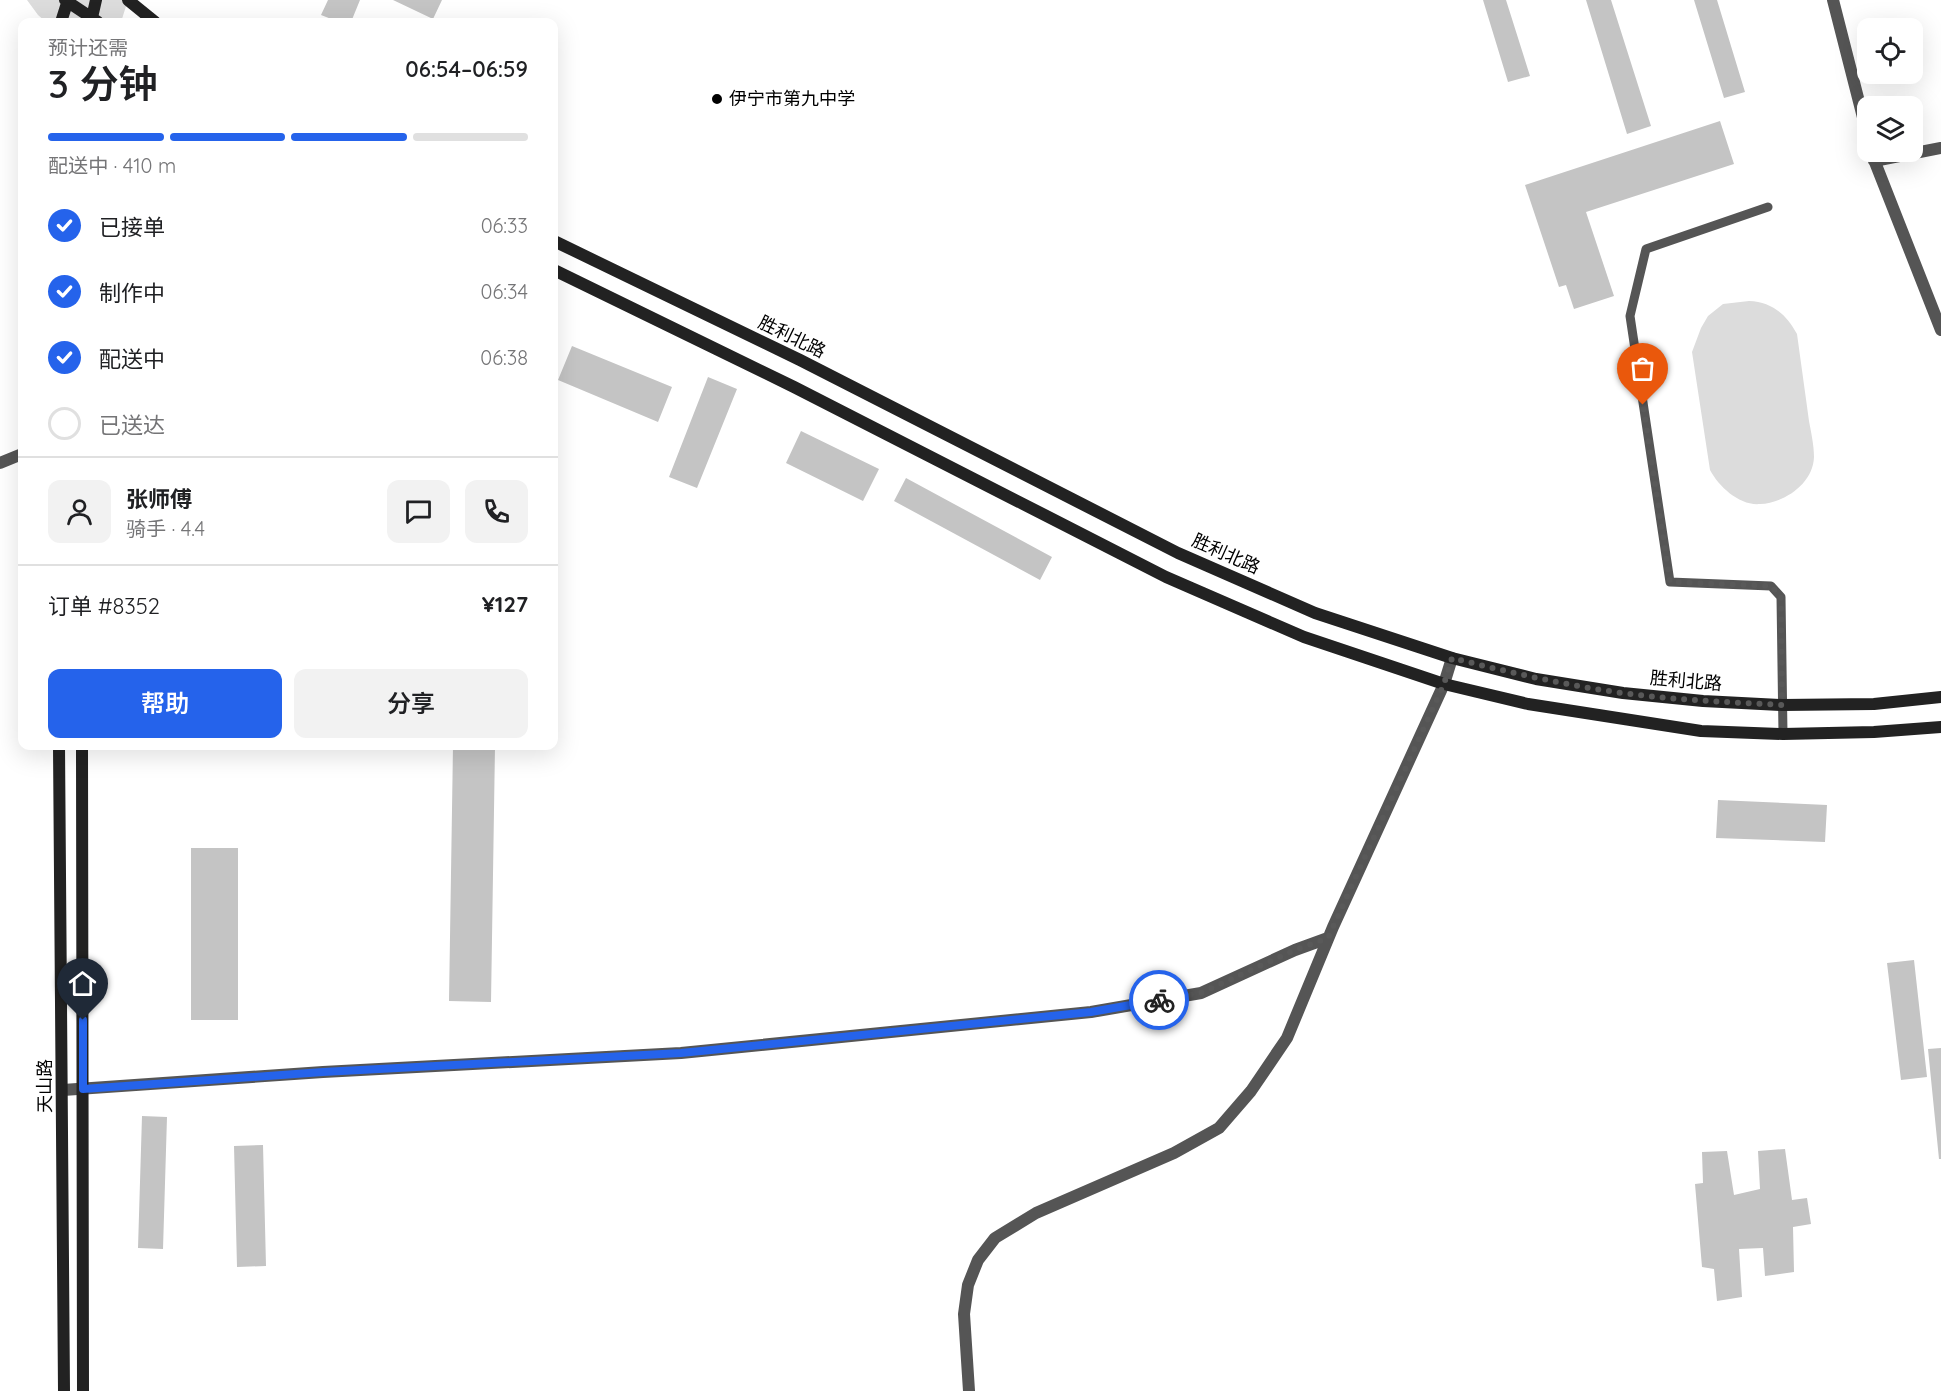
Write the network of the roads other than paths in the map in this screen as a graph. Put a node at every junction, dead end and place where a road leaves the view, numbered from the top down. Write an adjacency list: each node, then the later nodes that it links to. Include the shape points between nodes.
1 (96, 0): 7 (main road)
2 (128, 0): 8 (main road)
3 (1833, 0): 9 (street)
4 (67, 1): 5 (main road); 6 (main road)
5 (62, 18)
6 (90, 18)
7 (94, 18)
8 (150, 18)
9 (1858, 96)
10 (1941, 148): 11 (street)
11 (1923, 150)
12 (1874, 162): 16 (street)
13 (1768, 207): 22 (lane, via 1646,249 1630,316 1670,582 1771,586 1781,597)
14 (558, 243): 19 (main road, 胜利北路, via 800,360 1178,553 1315,613)
15 (558, 272): 20 (main road, via 794,387 1166,577 1304,637)
16 (1941, 330)
17 (18, 456): 18 (street)
18 (0, 463)
19 (1452, 658): 20 (street); 22 (main road, 胜利北路, via 1536,679 1623,693)
20 (1444, 684): 24 (main road, via 1528,704 1701,731); 27 (street)
21 (1941, 698): 22 (main road, 胜利北路, via 1874,704)
22 (1782, 705): 24 (lane)
23 (1941, 727): 24 (main road)
24 (1783, 734)
25 (59, 750): 29 (main road, 天山路)
26 (82, 750): 28 (main road)
27 (1328, 938): 28 (street, via 1201,993 1091,1012 681,1053); 32 (street, via 1287,1038 1251,1091 1219,1128 1174,1153 1036,1213 995,1238 978,1260 968,1285 964,1314)
28 (83, 1089): 29 (street); 31 (main road)
29 (63, 1090): 30 (main road, 天山路)
30 (64, 1391)
31 (83, 1391)
32 (969, 1391)

